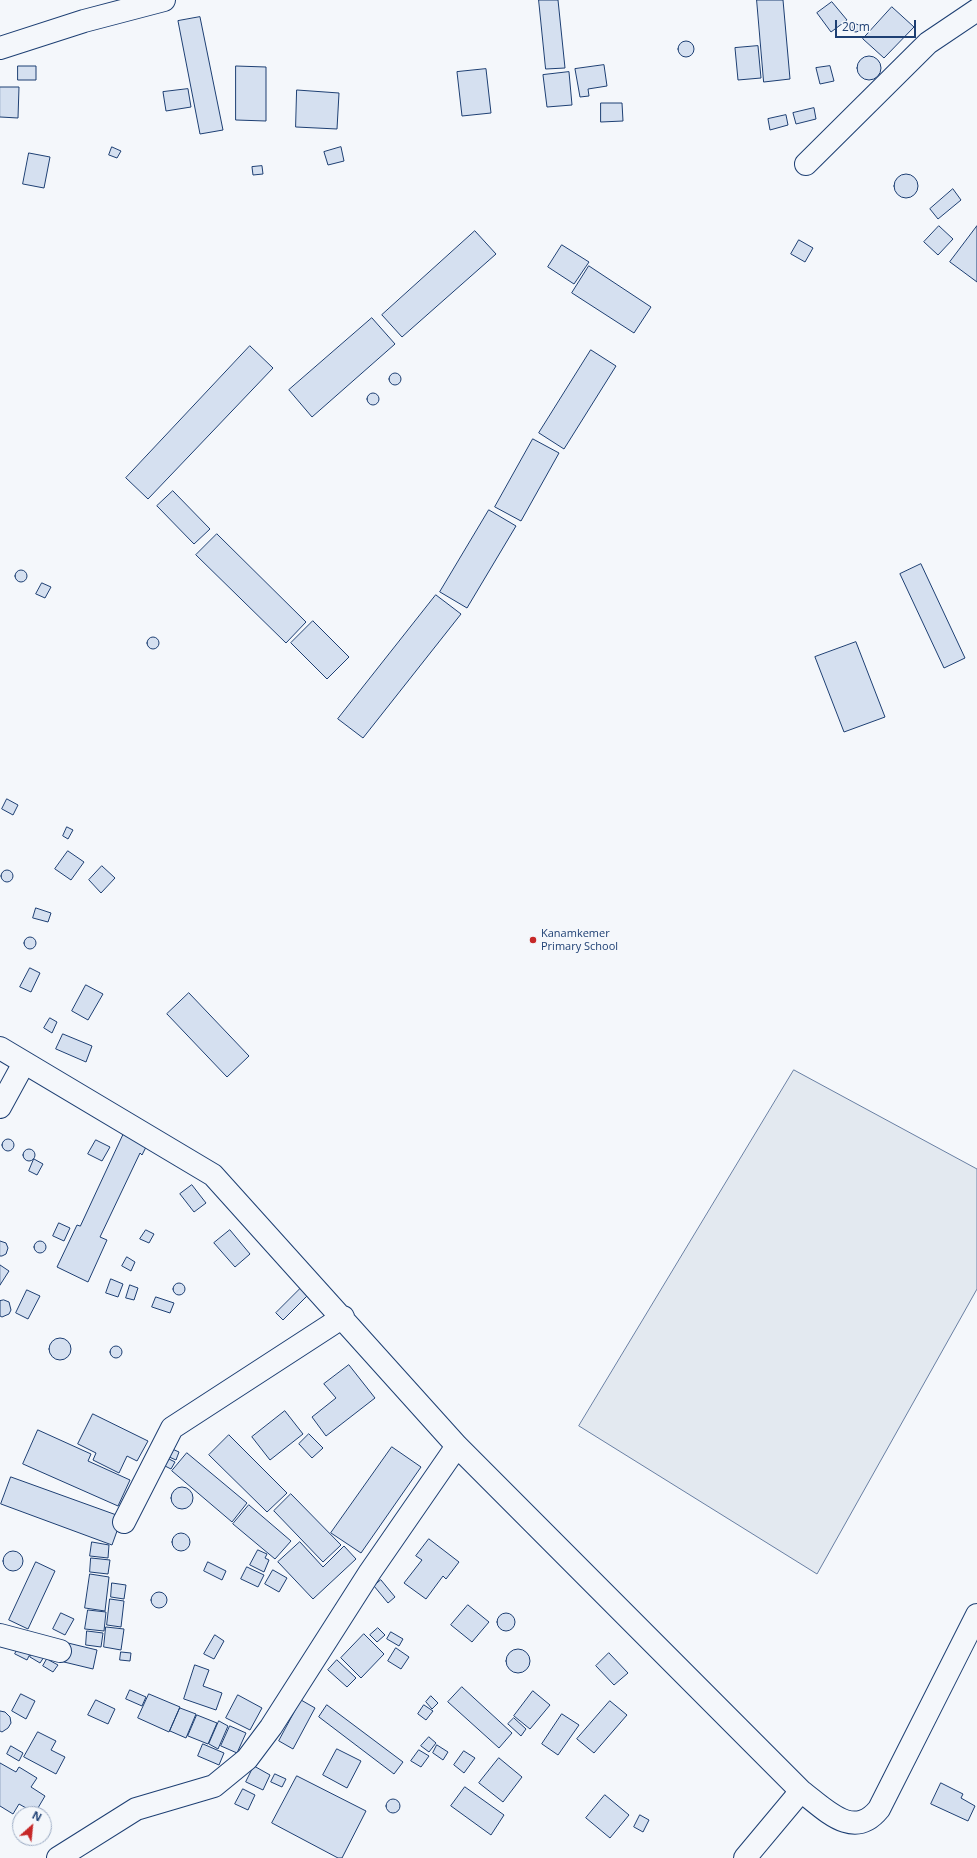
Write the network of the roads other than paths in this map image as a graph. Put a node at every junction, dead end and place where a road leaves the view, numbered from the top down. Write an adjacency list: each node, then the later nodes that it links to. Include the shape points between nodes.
1 (164, 0): 3 (street, via 84,21)
2 (977, 10): 4 (street, via 928,43)
3 (0, 48)
4 (806, 164)
5 (0, 1048): 6 (street)
6 (24, 1063): 7 (street); 8 (street, via 213,1175)
7 (0, 1107)
8 (343, 1317): 9 (street); 10 (street, via 172,1428)
9 (457, 1446): 14 (street); 15 (street, via 370,1572 271,1728 247,1759 214,1786 136,1809)
10 (124, 1522)
11 (977, 1616): 14 (street, via 879,1809 872,1818 856,1824 842,1821)
12 (0, 1636): 13 (street)
13 (60, 1651)
14 (801, 1791): 16 (street)
15 (58, 1858)
16 (745, 1858)

